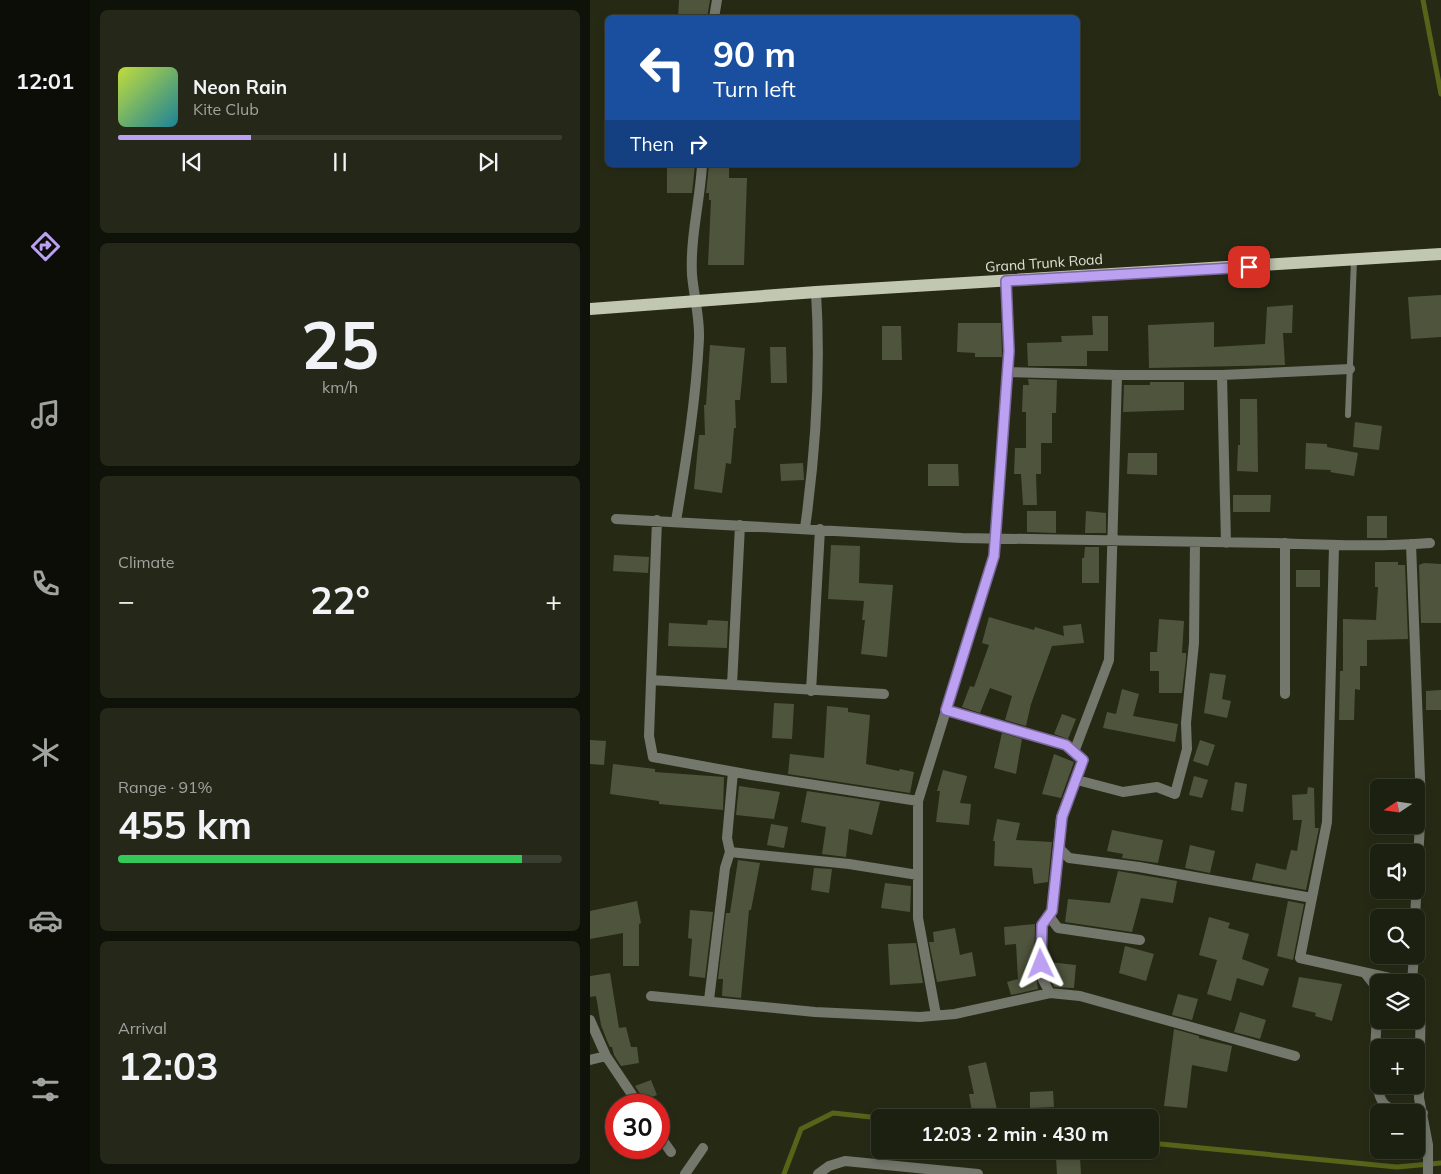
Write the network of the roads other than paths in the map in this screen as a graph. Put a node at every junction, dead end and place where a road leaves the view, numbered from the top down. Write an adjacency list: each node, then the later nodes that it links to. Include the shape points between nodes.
1 (717, 0): 2 (street)
2 (714, 15)
3 (702, 167): 8 (street, via 692,274)
4 (1441, 254): 5 (main road, Grand Trunk Road)
5 (1354, 260): 6 (main road, Grand Trunk Road); 10 (lane)
6 (1006, 281): 7 (main road, Grand Trunk Road); 11 (street)
7 (816, 292): 8 (main road, Grand Trunk Road); 19 (street, via 817,406)
8 (696, 301): 9 (main road, Grand Trunk Road); 17 (street, via 700,328 696,377)
9 (590, 309)
10 (1350, 369): 13 (street); 14 (lane)
11 (1008, 372): 12 (street); 21 (street)
12 (1117, 375): 13 (street); 22 (street)
13 (1222, 375): 24 (street)
14 (1348, 415)
15 (616, 518): 16 (street)
16 (658, 520): 17 (street); 29 (street)
17 (676, 521): 18 (street)
18 (740, 525): 19 (street); 30 (street)
19 (805, 528): 20 (street)
20 (820, 529): 21 (street); 31 (street)
21 (996, 538): 22 (street); 34 (street, via 994,556)
22 (1112, 540): 23 (street); 35 (street, via 1109,660)
23 (1195, 542): 24 (street); 37 (street, via 1194,643 1186,722 1187,750 1175,794 1157,787 1123,792)
24 (1226, 543): 26 (street)
25 (1430, 543): 27 (street)
26 (1285, 544): 28 (street); 33 (street)
27 (1411, 544): 28 (street); 43 (street, via 1421,804)
28 (1334, 546): 42 (street, via 1328,822)
29 (651, 680): 30 (street); 36 (street, via 649,736 653,756)
30 (732, 685): 31 (street)
31 (811, 691): 32 (street)
32 (884, 694)
33 (1285, 694)
34 (946, 710): 35 (street, via 1066,745); 38 (street)
35 (1074, 752): 37 (street, via 1083,760)
36 (733, 772): 38 (street); 40 (street, via 727,838)
37 (1077, 780): 39 (street, via 1062,817)
38 (918, 801): 41 (street)
39 (1058, 847): 42 (street, via 1069,858); 44 (street)
40 (730, 852): 41 (street, via 849,864); 50 (street, via 725,868)
41 (918, 875): 51 (street, via 918,918)
42 (1312, 898): 46 (street, via 1300,958)
43 (1416, 909)
44 (1049, 916): 45 (street, via 1058,928); 48 (street, via 1042,925 1040,940 1044,980)
45 (1140, 940)
46 (1365, 973): 47 (street); 58 (street, via 1376,986 1378,997 1376,1068 1380,1100)
47 (1370, 974)
48 (1050, 992): 51 (street, via 955,1014); 55 (street, via 1080,996)
49 (651, 996): 50 (street)
50 (709, 1000): 51 (street, via 814,1012)
51 (936, 1015)
52 (590, 1020): 54 (street)
53 (1420, 1029): 59 (street)
54 (606, 1056): 56 (street); 57 (street)
55 (1295, 1056)
56 (590, 1060)
57 (632, 1094)
58 (1384, 1104)
59 (1421, 1104)
60 (1425, 1126): 63 (street)
61 (703, 1148): 64 (street)
62 (907, 1170): 65 (street, via 845,1161); 66 (street)
63 (1428, 1173)
64 (685, 1174)
65 (818, 1174)
66 (978, 1174)

